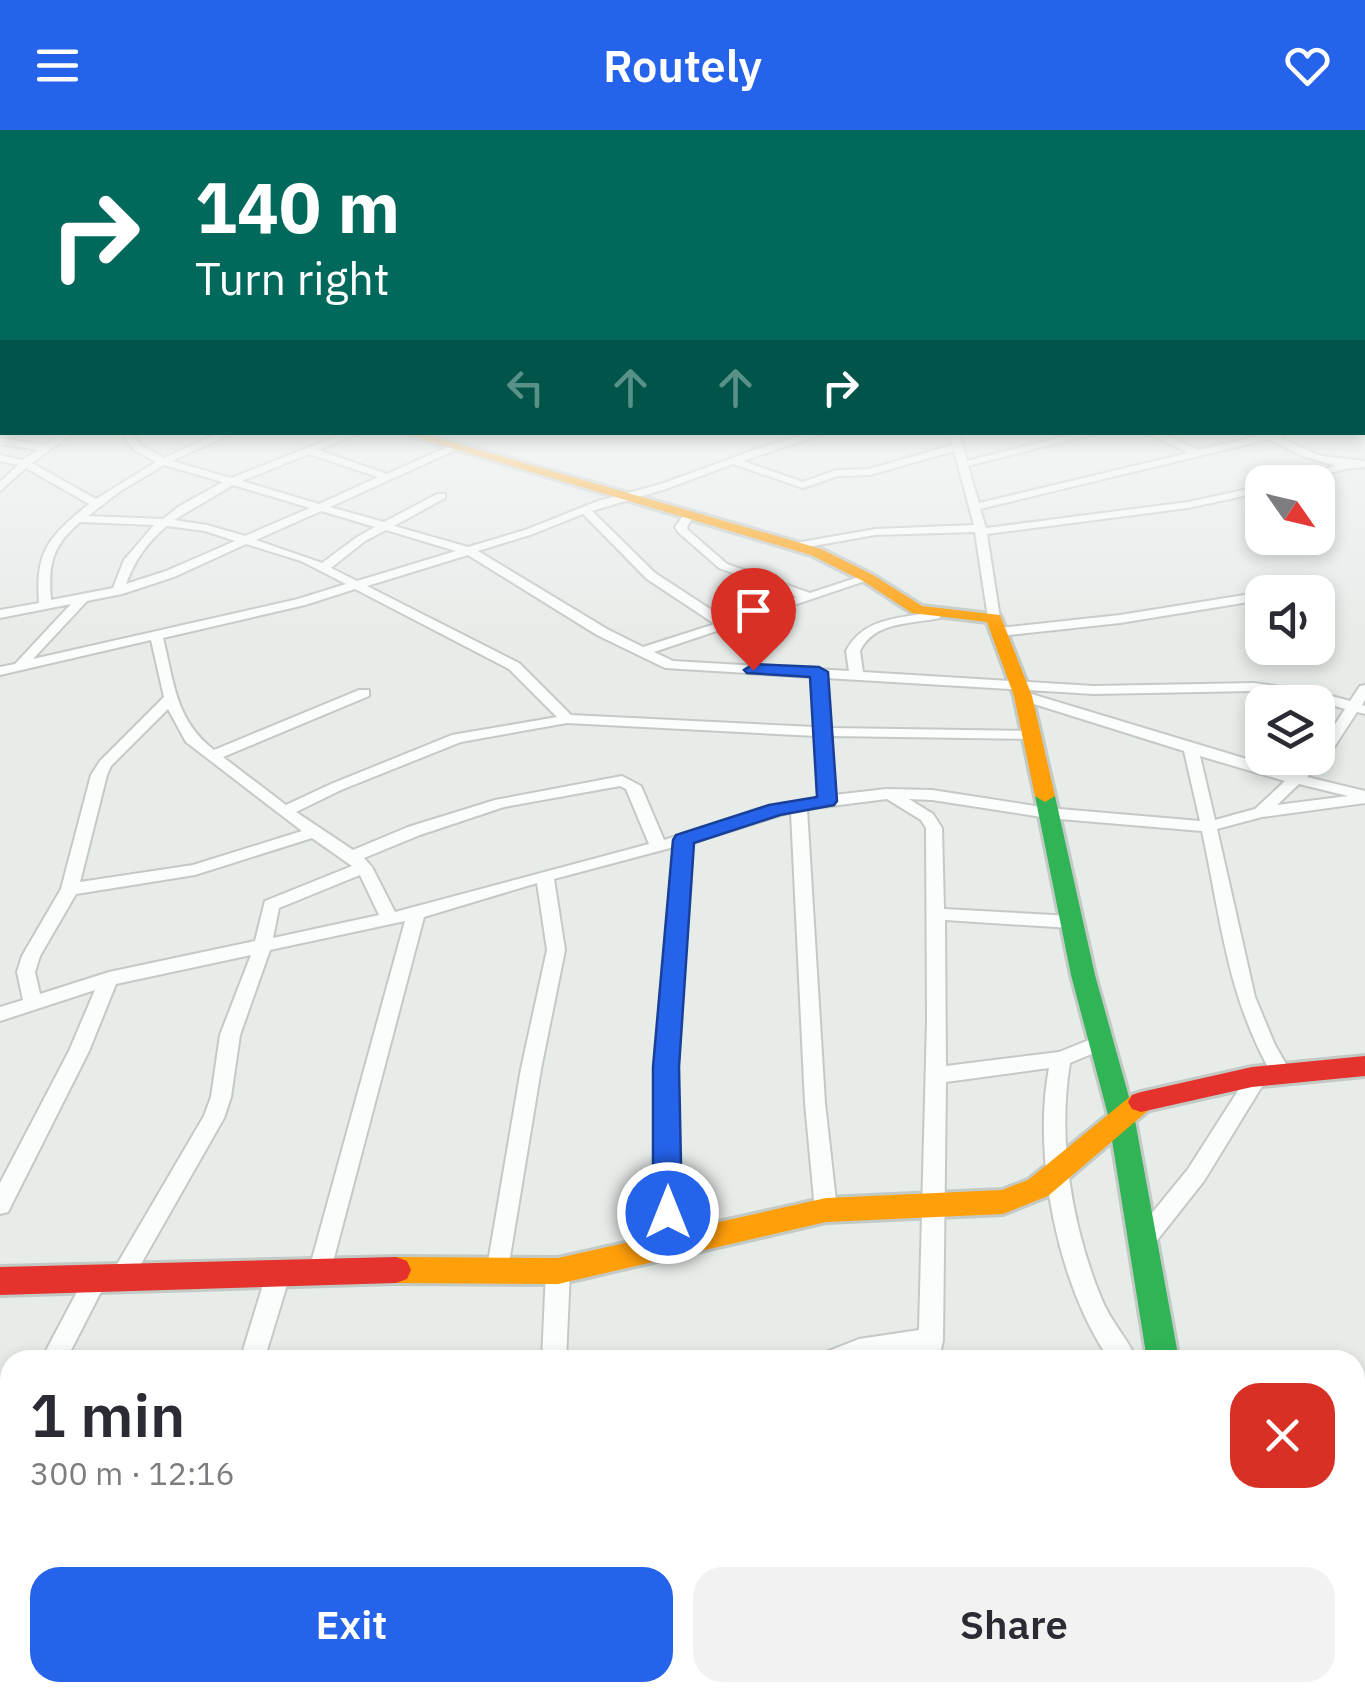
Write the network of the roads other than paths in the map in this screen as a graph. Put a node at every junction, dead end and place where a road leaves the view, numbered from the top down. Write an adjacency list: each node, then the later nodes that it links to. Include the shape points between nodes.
1 (71, 489): 13 (street)
2 (112, 489): 13 (street)
3 (220, 489): 20 (street)
4 (258, 489): 14 (street)
5 (356, 489): 14 (street)
6 (601, 489): 12 (street)
7 (651, 489): 12 (street)
8 (970, 489): 15 (street)
9 (1047, 489): 15 (street)
10 (1245, 493): 23 (street)
11 (442, 496): 22 (street)
12 (628, 497): 16 (street); 17 (street)
13 (96, 503): 19 (street)
14 (318, 506): 18 (street); 21 (street)
15 (975, 506): 23 (street)
16 (586, 511): 26 (street); 37 (street, via 651,576)
17 (689, 514): 25 (street); 31 (street, via 684,532 723,566)
18 (354, 518): 21 (street); 22 (street)
19 (78, 519): 20 (street); 34 (street, via 51,546 43,573)
20 (166, 522): 24 (street); 30 (street, via 130,560)
21 (284, 522): 24 (street)
22 (386, 526): 26 (street); 27 (street)
23 (980, 530): 25 (street, via 875,532); 38 (street)
24 (248, 539): 27 (street); 30 (street)
25 (810, 546): 28 (street)
26 (470, 551): 29 (street); 40 (street)
27 (325, 567): 29 (street)
28 (868, 578): 31 (street); 36 (street)
29 (360, 584): 39 (street); 50 (street, via 514,666)
30 (118, 591): 32 (street)
31 (809, 597): 37 (street)
32 (84, 598): 34 (street); 41 (street)
33 (1245, 598): 38 (street)
34 (45, 606): 35 (street)
35 (0, 614)
36 (936, 615): 38 (street); 44 (street, via 864,634 852,651)
37 (726, 625): 40 (street)
38 (996, 625): 46 (street)
39 (156, 636): 41 (street); 48 (street)
40 (641, 652): 43 (street, via 670,665)
41 (20, 666): 42 (street)
42 (0, 672)
43 (819, 672): 44 (street); 51 (street)
44 (856, 674): 46 (street)
45 (1365, 689): 49 (street)
46 (1020, 691): 49 (street, via 1254,687); 52 (street); 53 (street)
47 (364, 694): 54 (street)
48 (172, 697): 54 (street, via 183,729); 69 (street, via 99,775)
49 (1359, 709): 55 (street)
50 (567, 719): 51 (street); 60 (street, via 458,738)
51 (823, 731): 52 (street); 58 (street)
52 (1030, 735): 62 (street)
53 (1191, 748): 55 (street); 63 (street)
54 (214, 755): 60 (street)
55 (1298, 778): 57 (street); 61 (street)
56 (886, 794): 58 (street); 62 (street, via 982,800); 71 (street, via 912,806 934,828)
57 (1365, 796): 61 (street)
58 (827, 801): 59 (street)
59 (799, 806): 65 (street); 87 (street)
60 (285, 812): 64 (street)
61 (1261, 812): 63 (street)
62 (1048, 814): 63 (street); 73 (street)
63 (1207, 827): 82 (street)
64 (314, 832): 67 (street); 69 (street, via 195,870)
65 (684, 840): 66 (street); 89 (street, via 666,1067)
66 (658, 846): 67 (street, via 633,786 622,781 501,803 414,831); 68 (street)
67 (358, 862): 72 (street); 74 (street, via 271,905)
68 (545, 877): 70 (street); 90 (street, via 556,950)
69 (70, 890): 76 (street, via 31,956 26,972)
70 (416, 913): 72 (street); 91 (street)
71 (934, 914): 73 (street); 81 (street)
72 (389, 918): 74 (street)
73 (1071, 922): 78 (street)
74 (262, 949): 75 (street); 94 (street, via 230,1035 214,1118)
75 (109, 979): 76 (street); 86 (street)
76 (33, 1004): 77 (street)
77 (0, 1014)
78 (1100, 1044): 79 (street); 83 (street)
79 (1060, 1060): 81 (street); 84 (street)
80 (1365, 1066): 82 (street)
81 (938, 1074): 85 (street)
82 (1268, 1075): 83 (street, via 1195,1086); 88 (street)
83 (1120, 1114): 84 (street); 88 (street)
84 (1058, 1173): 85 (street, via 1002,1202); 101 (street, via 1062,1215 1100,1323)
85 (932, 1204): 87 (street); 100 (street)
86 (0, 1206)
87 (826, 1210): 89 (street)
88 (1144, 1241): 102 (street)
89 (668, 1249): 92 (street)
90 (499, 1268): 91 (street); 92 (street)
91 (321, 1270): 93 (street)
92 (558, 1270): 99 (street)
93 (278, 1276): 94 (street); 98 (street)
94 (122, 1278): 95 (street)
95 (94, 1280): 96 (street); 97 (street)
96 (0, 1281)
97 (58, 1350)
98 (255, 1350)
99 (554, 1350)
100 (929, 1350)
101 (1118, 1350)
102 (1167, 1350)

